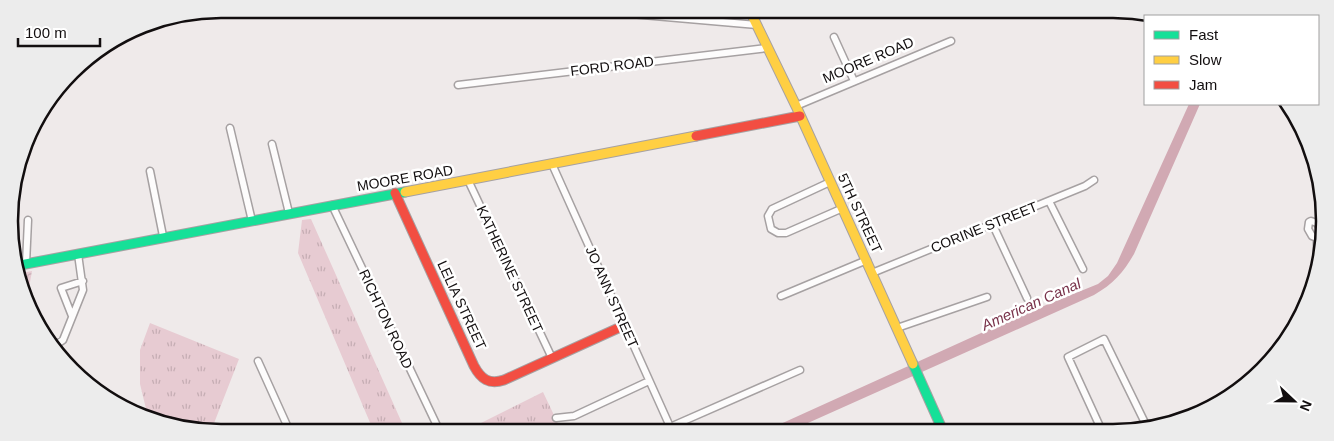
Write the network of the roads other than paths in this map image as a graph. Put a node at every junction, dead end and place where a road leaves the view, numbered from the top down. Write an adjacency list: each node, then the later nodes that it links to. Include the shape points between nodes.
1 (677, 18): 3 (street)
2 (753, 18): 3 (street, 5TH STREET)
3 (757, 25): 6 (street, 5TH STREET)
4 (834, 37): 7 (street)
5 (951, 40): 7 (street, MOORE ROAD)
6 (767, 48): 8 (street, FORD ROAD); 9 (street, 5TH STREET)
7 (854, 81): 9 (street, MOORE ROAD)
8 (458, 85)
9 (796, 106): 10 (street, 5TH STREET)
10 (800, 116): 13 (street, MOORE ROAD); 17 (street, 5TH STREET)
11 (230, 128): 24 (street)
12 (272, 144): 22 (street)
13 (552, 164): 15 (street, MOORE ROAD); 38 (street, JO ANN STREET)
14 (150, 171): 26 (street)
15 (468, 180): 18 (street, MOORE ROAD); 41 (street, KATHERINE STREET)
16 (1094, 180): 19 (street, CORINE STREET)
17 (830, 182): 21 (street, 5TH STREET); 21 (street, via 772,209 768,216 772,228 778,233 786,233)
18 (395, 193): 20 (street, MOORE ROAD); 41 (street, LELIA STREET, via 480,376 487,381 498,382)
19 (1049, 200): 25 (street, CORINE STREET); 31 (street)
20 (332, 206): 22 (street, MOORE ROAD); 48 (street, RICHTON ROAD)
21 (843, 208): 28 (street, 5TH STREET)
22 (289, 214): 24 (street, MOORE ROAD)
23 (28, 220): 29 (street)
24 (252, 221): 26 (street, MOORE ROAD)
25 (992, 223): 32 (street, CORINE STREET); 36 (street)
26 (163, 236): 27 (street, MOORE ROAD)
27 (78, 254): 29 (street, MOORE ROAD); 33 (street)
28 (866, 260): 32 (street, 5TH STREET); 34 (street)
29 (26, 264): 30 (street, MOORE ROAD)
30 (22, 265)
31 (1083, 269)
32 (872, 273): 39 (street, 5TH STREET)
33 (83, 281): 37 (street, via 83,290); 37 (street, via 62,288)
34 (781, 296)
35 (987, 297): 39 (street)
36 (1026, 298)
37 (72, 316): 40 (street, via 63,340)
38 (624, 325): 41 (street, LELIA STREET); 44 (street, JO ANN STREET)
39 (897, 328): 51 (street, 5TH STREET)
40 (58, 343)
41 (552, 358)
42 (258, 360): 47 (street)
43 (800, 370): 50 (street)
44 (649, 381): 45 (street, via 574,416); 49 (street, JO ANN STREET)
45 (556, 418)
46 (1145, 421): 52 (street, via 1104,340 1068,357)
47 (286, 424)
48 (436, 424)
49 (669, 424)
50 (682, 424)
51 (940, 424)
52 (1099, 424)

